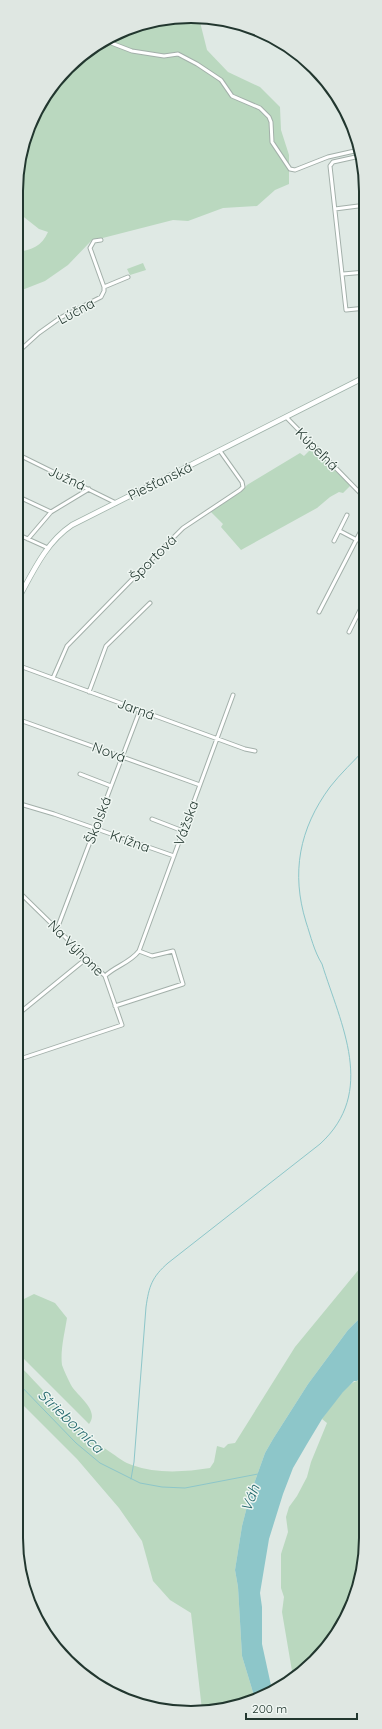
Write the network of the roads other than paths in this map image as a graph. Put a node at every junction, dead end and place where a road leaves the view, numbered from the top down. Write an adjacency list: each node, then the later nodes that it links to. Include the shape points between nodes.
1 (112, 43): 2 (street, via 132,51 164,56 178,54 221,80 232,96 260,108 269,117 272,142 290,170)
2 (354, 151)
3 (356, 157): 5 (street, via 333,162 330,166)
4 (359, 206): 5 (street)
5 (335, 209): 8 (street)
6 (101, 240): 10 (street, Lúčna, via 94,242 90,248)
7 (359, 273): 8 (street)
8 (343, 274): 11 (street, via 346,310)
9 (128, 277): 10 (street)
10 (104, 286): 12 (street, Lúčna, via 101,297 60,318 39,332)
11 (359, 309)
12 (23, 347)
13 (359, 380): 14 (main road, Piešťanská)
14 (286, 417): 15 (main road, Piešťanská); 18 (street, Kúpeľná)
15 (220, 451): 20 (main road, Piešťanská); 36 (street, Športová, via 243,487 183,528 151,559 66,646)
16 (23, 457): 17 (street, Južná)
17 (89, 488): 20 (street, Južná); 21 (street)
18 (359, 492)
19 (23, 499): 21 (street)
20 (116, 502): 29 (main road, Piešťanská, via 68,528)
21 (52, 512): 26 (street)
22 (348, 515): 23 (street)
23 (340, 531): 27 (street); 28 (street)
24 (359, 534): 27 (street)
25 (23, 538): 26 (street)
26 (28, 539): 29 (street)
27 (356, 540): 32 (street)
28 (334, 541)
29 (48, 548): 30 (main road, Piešťanská)
30 (23, 591)
31 (150, 602): 37 (street, via 106,646)
32 (319, 612)
33 (359, 615): 34 (street)
34 (348, 632)
35 (23, 667): 36 (street, Jarná)
36 (53, 678): 37 (street, Jarná)
37 (89, 692): 39 (street, Jarná)
38 (233, 695): 41 (street, Vážska)
39 (140, 710): 41 (street, Jarná); 43 (street, Školská)
40 (23, 721): 43 (street, Nová)
41 (217, 738): 42 (street, Jarná); 45 (street, Vážska)
42 (256, 751)
43 (123, 756): 45 (street, Nová); 46 (street, Školská)
44 (80, 774): 46 (street)
45 (200, 785): 50 (street, Vážska)
46 (111, 786): 49 (street, Školská)
47 (23, 805): 49 (street, Krížna)
48 (152, 819): 50 (street)
49 (95, 828): 51 (street, Krížna); 53 (street, Školská)
50 (183, 830): 51 (street, Vážska)
51 (174, 856): 54 (street, Vážska)
52 (23, 896): 53 (street, Na Výhone)
53 (57, 929): 55 (street, Na Výhone)
54 (139, 951): 56 (street); 57 (street, via 152,956 173,951 183,984)
55 (87, 958): 56 (street, Na Výhone); 58 (street)
56 (105, 976): 57 (street, Na Výhone)
57 (115, 1006): 59 (street, Na Výhone, via 122,1025)
58 (23, 1010)
59 (23, 1058)

